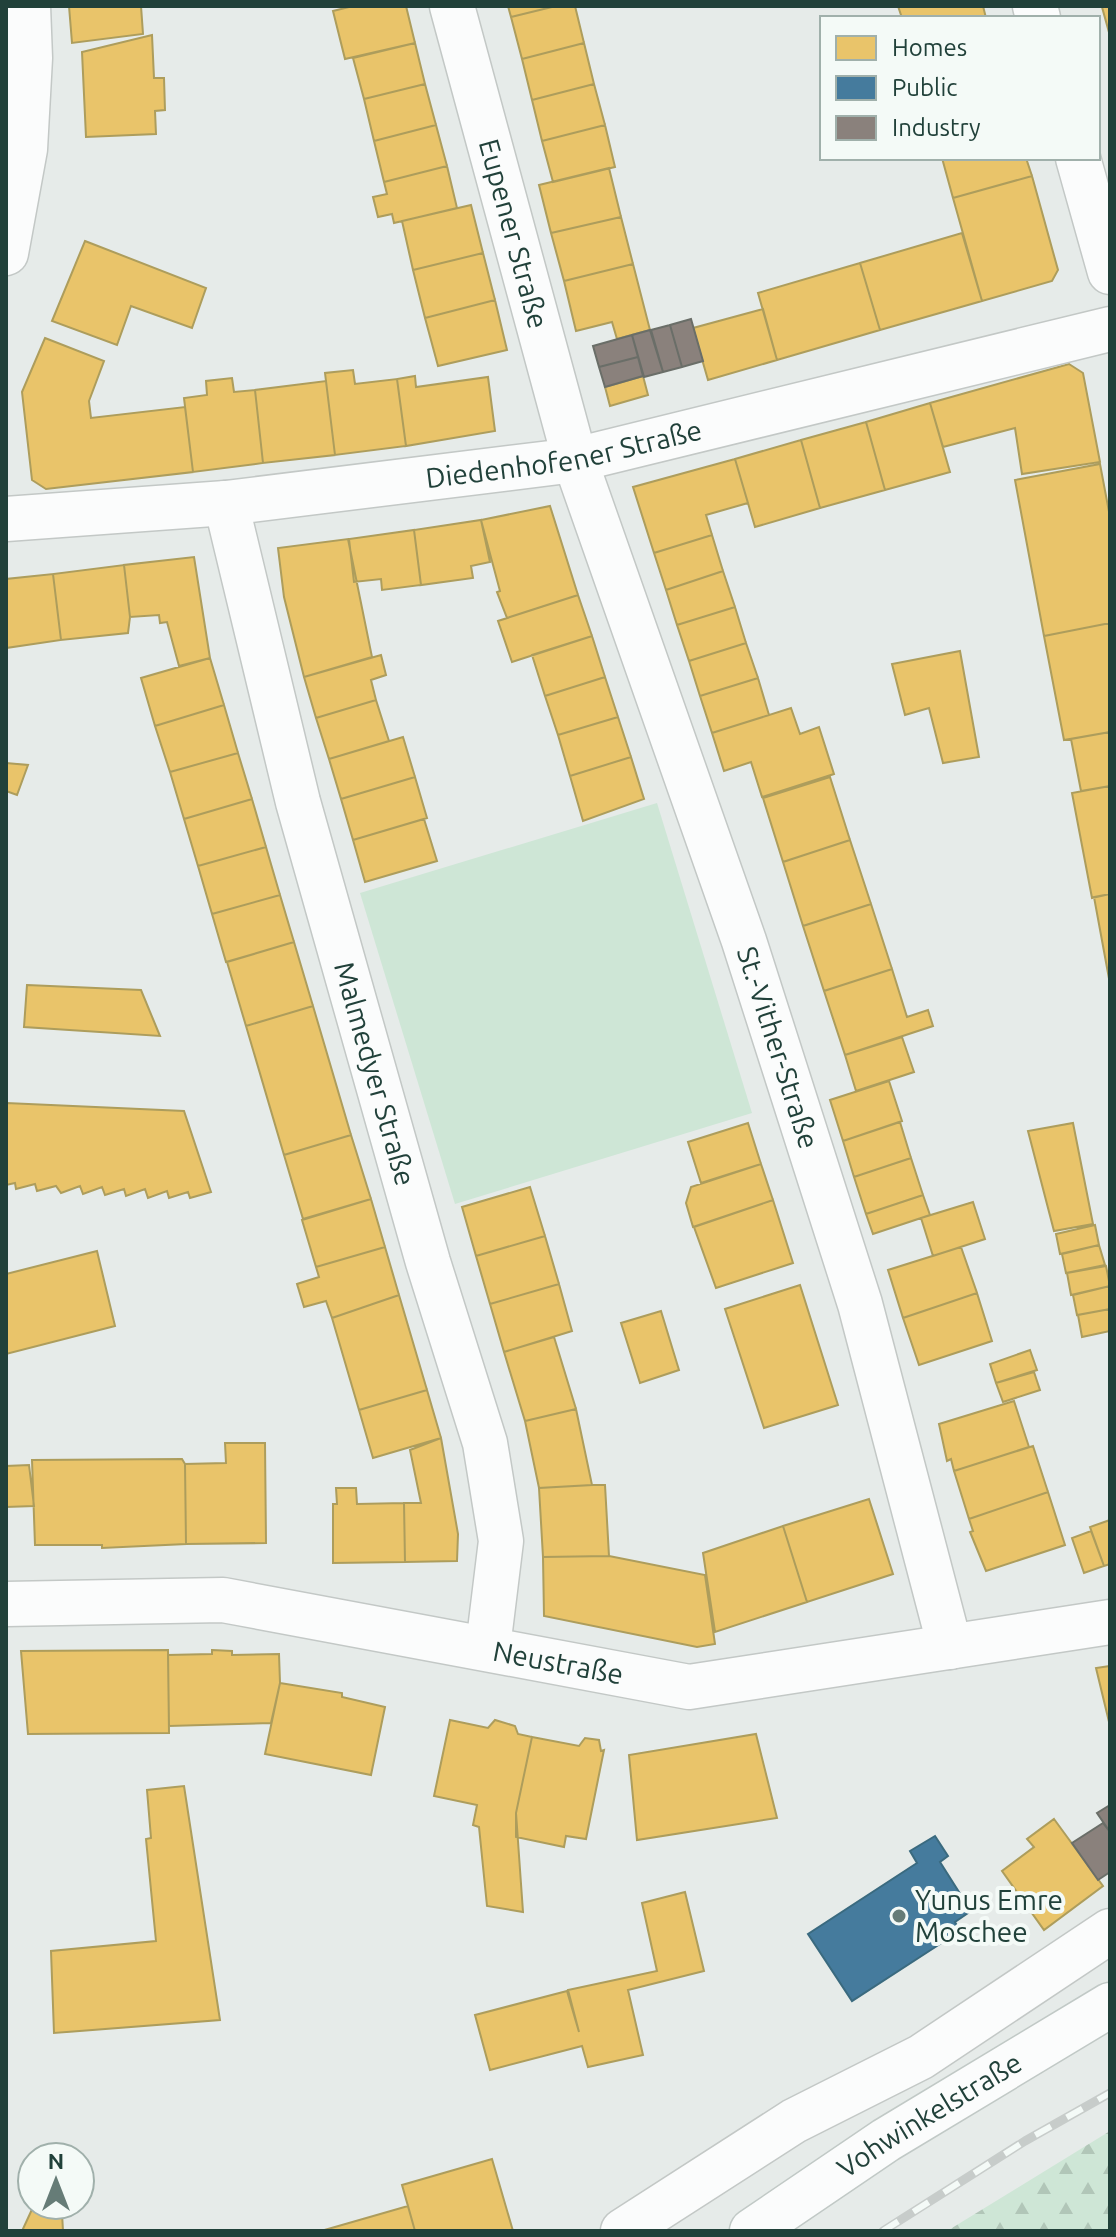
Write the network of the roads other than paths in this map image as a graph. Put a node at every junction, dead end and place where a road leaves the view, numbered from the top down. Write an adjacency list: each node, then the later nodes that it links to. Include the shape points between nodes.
1 (28, 6): 3 (street)
2 (452, 6): 8 (street, Eupener Straße)
3 (18, 58): 5 (street, via 25,149)
4 (1079, 160): 6 (street)
5 (6, 253)
6 (1110, 272)
7 (1110, 329): 8 (street, Diedenhofener Straße)
8 (575, 460): 9 (street, Diedenhofener Straße); 14 (street, St.-Vither-Straße, via 744,941 850,1275)
9 (226, 503): 10 (street, Diedenhofener Straße); 13 (street, Malmedyer Straße, via 298,802 428,1262 485,1443 501,1541)
10 (6, 519)
11 (6, 1604): 13 (street, Neustraße, via 223,1600)
12 (1110, 1622): 14 (street, Neustraße)
13 (488, 1647): 14 (street, Neustraße, via 689,1687)
14 (950, 1647)
15 (1110, 1931): 17 (street, via 921,2057 794,2121)
16 (1110, 2005): 18 (street, Vohwinkelstraße, via 886,2140)
17 (623, 2231)
18 (752, 2231)

